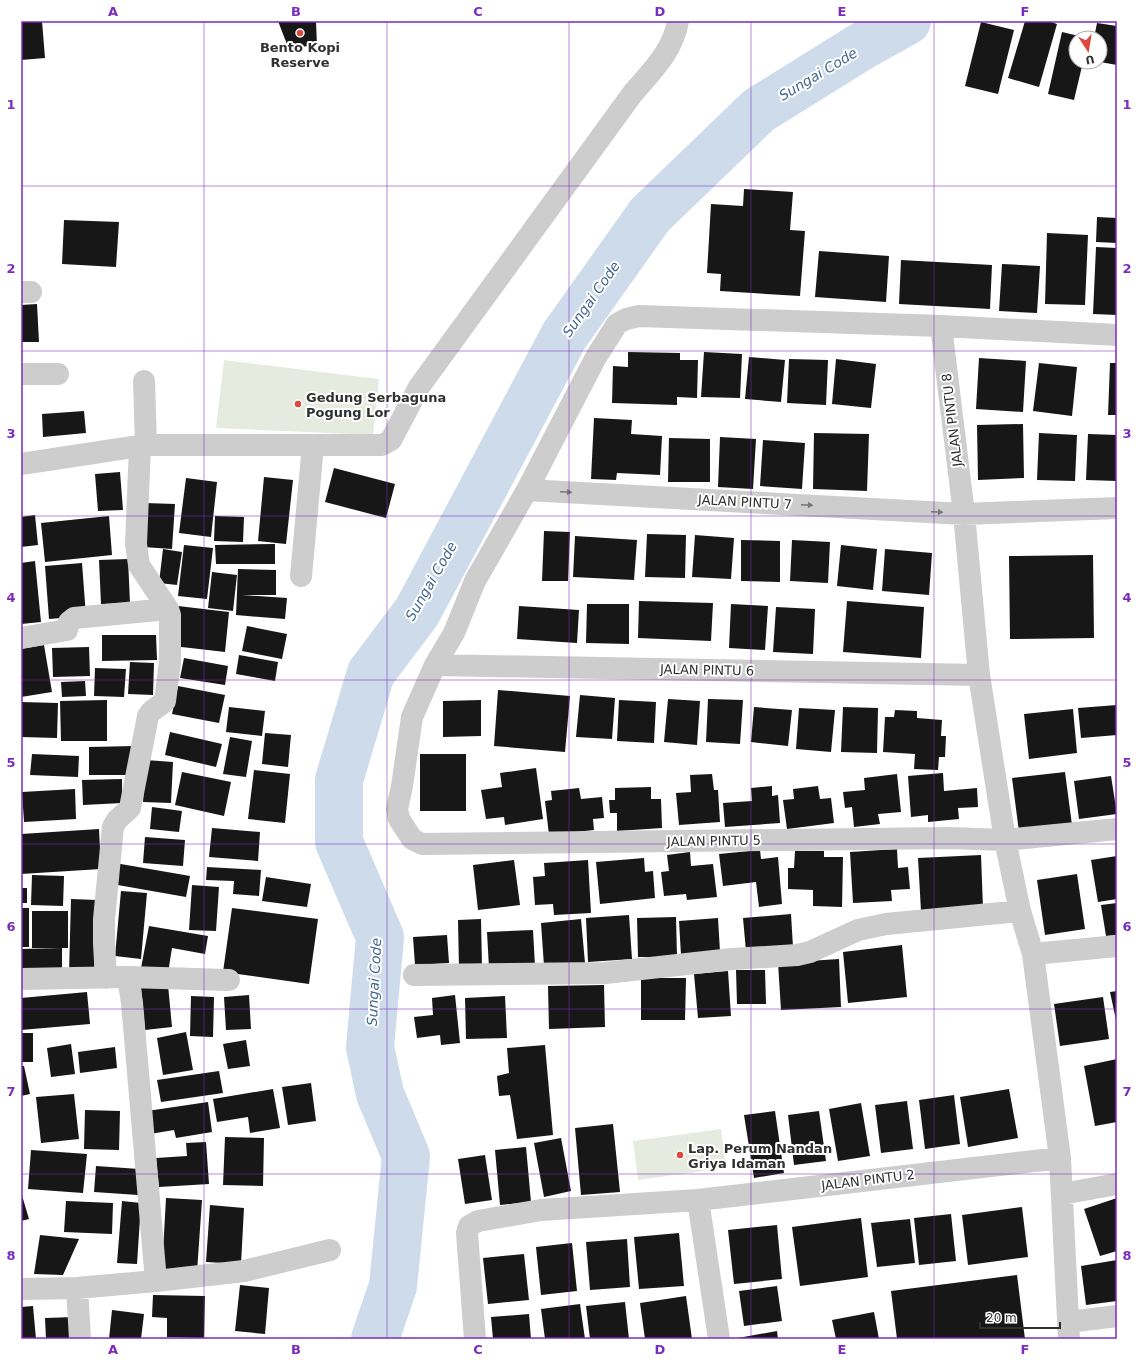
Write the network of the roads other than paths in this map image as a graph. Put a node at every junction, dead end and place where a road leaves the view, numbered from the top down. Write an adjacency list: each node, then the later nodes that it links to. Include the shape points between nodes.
1 (678, 21): 8 (street, via 676,33 663,58 633,93 418,387 392,440 382,445)
2 (941, 326): 3 (street); 10 (street, via 639,316 626,319 617,324 596,357); 12 (street, JALAN PINTU 8)
3 (1117, 335)
4 (21, 374): 5 (street)
5 (58, 374)
6 (144, 381): 7 (street)
7 (143, 445): 8 (street); 9 (street); 14 (street, via 137,559)
8 (313, 445): 13 (street)
9 (21, 464)
10 (527, 490): 12 (street, JALAN PINTU 7, one-way to 12); 16 (street, via 476,581 454,633)
11 (1117, 508): 12 (street, JALAN PINTU 7)
12 (964, 514): 17 (street, JALAN PINTU 8)
13 (301, 576)
14 (168, 609): 15 (street, via 74,618 69,622 67,630); 25 (street, via 171,621 166,701 151,710 148,716 130,808 117,820 114,827 104,919)
15 (21, 638)
16 (435, 665): 17 (street, JALAN PINTU 6); 19 (street, JALAN PINTU 5, via 412,717 397,809 399,819 412,839 422,844 949,838)
17 (979, 675): 19 (street, JALAN PINTU 8)
18 (1117, 829): 19 (street, JALAN PINTU 5)
19 (1005, 840): 20 (street, JALAN PINTU 8)
20 (1020, 911): 22 (street, JALAN PINTU 8); 23 (street, via 886,924 858,930 797,956 732,959 605,973)
21 (1117, 946): 22 (street)
22 (1033, 954): 28 (street, JALAN PINTU 8)
23 (414, 975)
24 (128, 977): 25 (street); 27 (street); 33 (street)
25 (106, 978): 26 (street)
26 (21, 979)
27 (229, 980)
28 (1060, 1158): 30 (street, JALAN PINTU 8); 31 (street, JALAN PINTU 2)
29 (1117, 1184): 30 (street)
30 (1062, 1194): 37 (street, JALAN PINTU 8)
31 (698, 1200): 39 (street, JALAN PINTU 2, via 541,1210 478,1221 469,1226 467,1233); 40 (street)
32 (330, 1250): 33 (street, via 244,1271)
33 (156, 1281): 34 (street)
34 (77, 1288): 35 (street); 38 (street)
35 (21, 1289)
36 (1117, 1316): 37 (street)
37 (1068, 1331)
38 (80, 1339)
39 (475, 1339)
40 (718, 1339)

